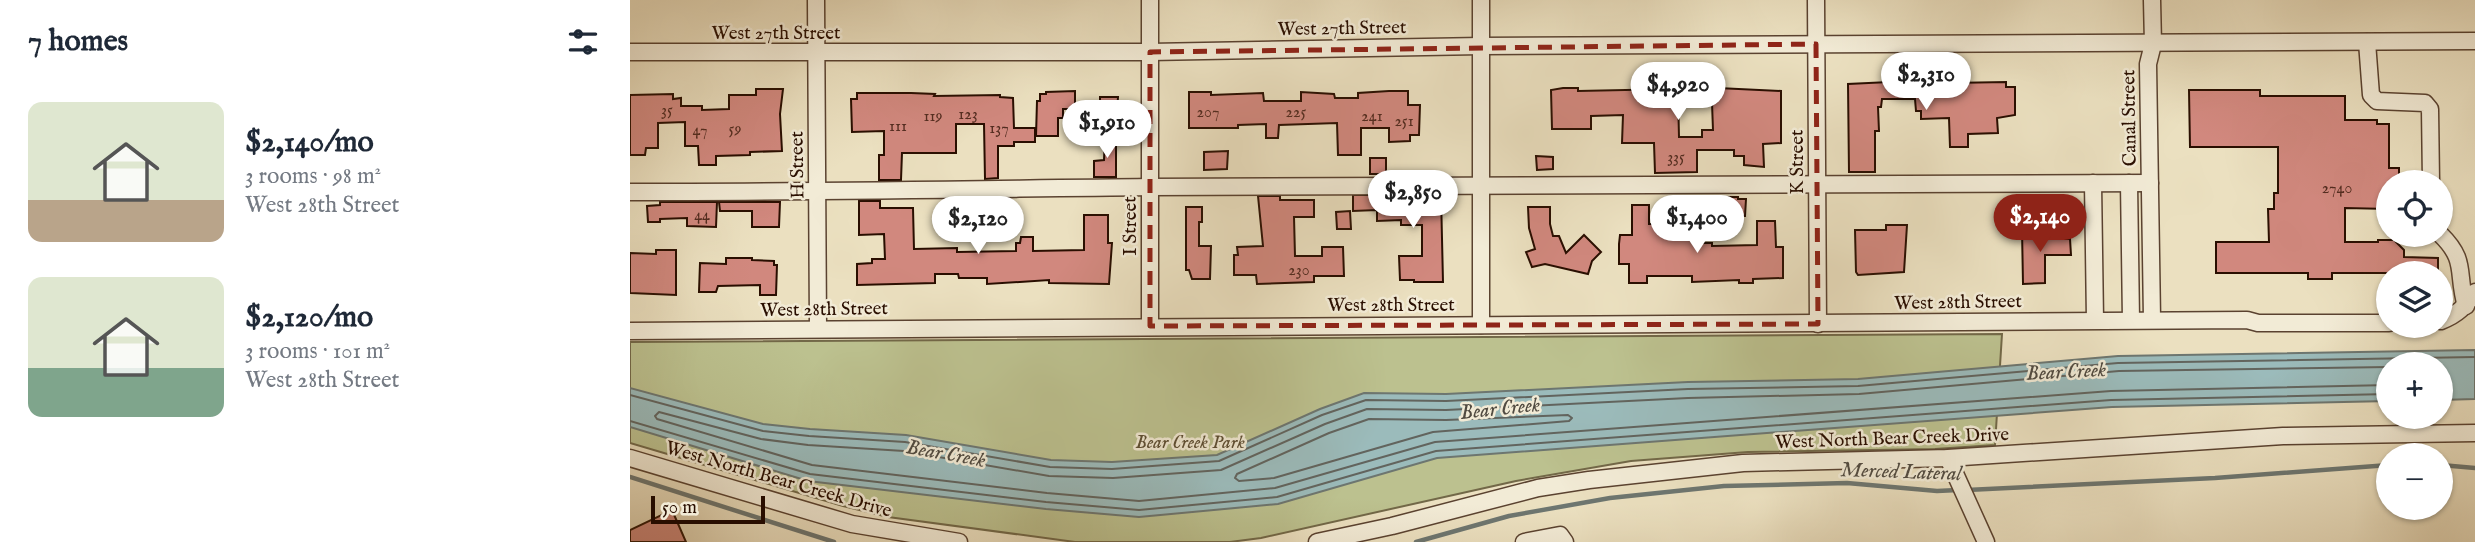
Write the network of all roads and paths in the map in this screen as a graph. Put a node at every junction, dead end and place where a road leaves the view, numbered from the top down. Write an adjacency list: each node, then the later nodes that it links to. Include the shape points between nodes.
1 (816, 0): 13 (street, H Street)
2 (1150, 0): 12 (street, I Street)
3 (1480, 0): 10 (street)
4 (1816, 0): 8 (street, K Street)
5 (2152, 0): 9 (street, Canal Street)
6 (2475, 41): 7 (street, West 27th Street)
7 (2367, 42): 9 (street, West 27th Street); 14 (street, via 2371,95 2377,101 2425,103 2430,109)
8 (1816, 44): 9 (street, West 27th Street); 10 (street, West 27th Street); 15 (street, K Street)
9 (2153, 44): 18 (street, Canal Street, via 2148,64)
10 (1480, 46): 12 (street, West 27th Street); 19 (street)
11 (630, 52): 13 (street, West 27th Street)
12 (1150, 52): 13 (street, West 27th Street); 20 (street, I Street)
13 (816, 53): 22 (street, H Street)
14 (2431, 170)
15 (1817, 182): 16 (street); 19 (street); 30 (street, K Street)
16 (2093, 183): 17 (street); 27 (street)
17 (2129, 183): 18 (street); 28 (street)
18 (2150, 183): 26 (street, Canal Street)
19 (1481, 185): 20 (street); 31 (street)
20 (1150, 187): 22 (street); 32 (street, I Street)
21 (630, 191): 22 (street)
22 (817, 192): 33 (street, H Street)
23 (2453, 247): 24 (street, via 2462,294)
24 (2470, 299): 25 (street)
25 (2453, 316)
26 (2152, 319): 28 (street, West 28th Street); 29 (street, West 28th Street)
27 (2095, 320): 28 (street, West 28th Street); 30 (street, West 28th Street)
28 (2131, 320)
29 (2376, 323)
30 (1818, 324): 31 (street, West 28th Street)
31 (1481, 325): 32 (street, West 28th Street)
32 (1150, 326): 33 (street, West 28th Street)
33 (818, 329): 34 (street, West 28th Street)
34 (630, 331)
35 (2475, 433): 37 (street, West North Bear Creek Drive, via 2283,436)
36 (630, 457): 38 (street, West North Bear Creek Drive, via 852,524)
37 (1951, 463): 39 (street, West North Bear Creek Drive, via 1743,463 1589,480 1538,488); 42 (street)
38 (959, 542)
39 (1317, 542)
40 (1524, 542): 41 (street, via 1560,535)
41 (1565, 542)
42 (1986, 542)

